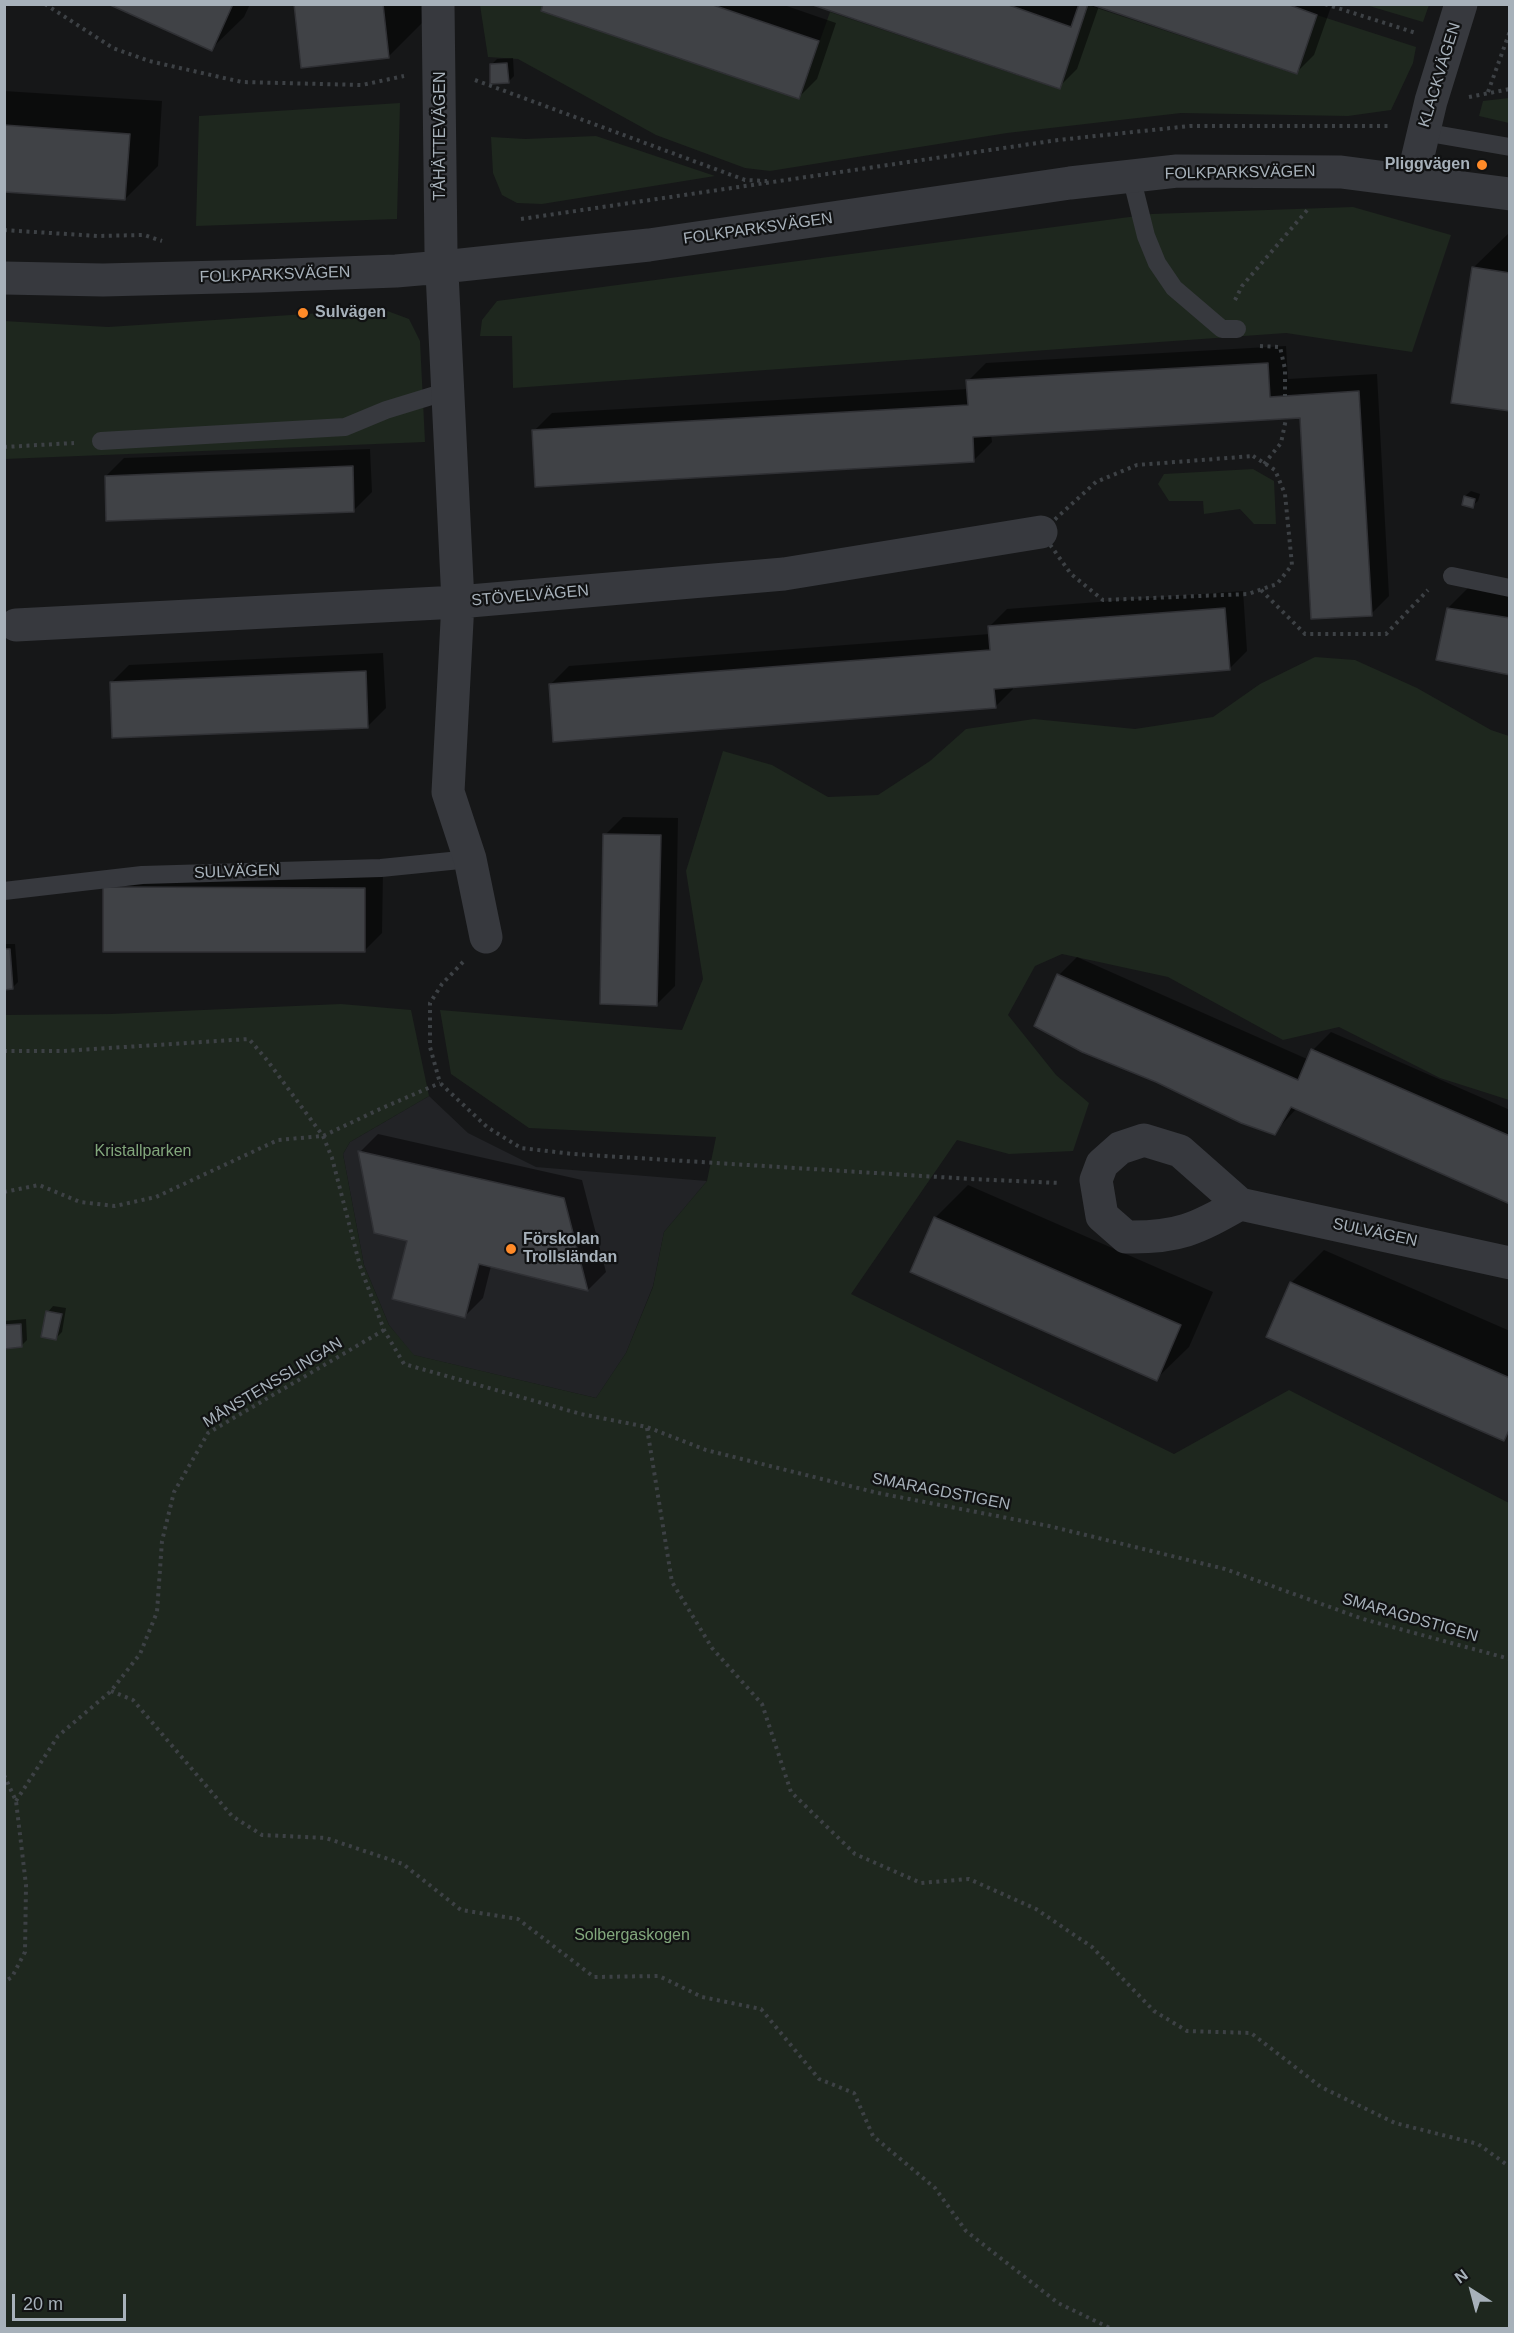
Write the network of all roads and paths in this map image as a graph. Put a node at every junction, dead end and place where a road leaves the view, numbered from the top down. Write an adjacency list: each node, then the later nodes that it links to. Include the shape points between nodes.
1 (438, 4): 17 (street, TÅHÄTTEVÄGEN)
2 (1325, 4): 5 (path, via 1418,34)
3 (1461, 4): 5 (street, KLACKVÄGEN)
4 (1509, 31): 6 (path)
5 (1449, 49): 8 (street, KLACKVÄGEN)
6 (1488, 92)
7 (1386, 128): 14 (path, via 1190,126 1058,140)
8 (1423, 132): 9 (lane); 11 (street, KLACKVÄGEN)
9 (1509, 147)
10 (1131, 176): 11 (street, FOLKPARKSVÄGEN, via 1177,171 1341,172); 17 (street, FOLKPARKSVÄGEN, via 649,245); 19 (lane, via 1146,236 1157,263 1174,288 1222,329)
11 (1413, 181): 12 (street, FOLKPARKSVÄGEN)
12 (1509, 194)
13 (1310, 207): 19 (path, via 1242,286 1229,312)
14 (520, 220)
15 (4, 230): 16 (path)
16 (144, 235)
17 (442, 267): 18 (street, FOLKPARKSVÄGEN, via 103,280); 20 (street)
18 (4, 278)
19 (1237, 329): 21 (path, via 1245,345 1280,347)
20 (448, 391): 23 (lane, via 345,427); 30 (street)
21 (1285, 396)
22 (1286, 419): 25 (path, via 1281,443)
23 (101, 441): 24 (path)
24 (4, 447)
25 (1264, 464): 26 (path, via 1254,456 1137,465 1096,482); 29 (path, via 1275,470 1284,494 1292,566 1277,584)
26 (1041, 532): 29 (path, via 1071,574 1103,600 1248,594); 30 (street, STÖVELVÄGEN, via 784,574)
27 (1452, 576): 28 (lane); 29 (path, via 1432,585 1386,634 1305,634)
28 (1509, 588)
29 (1261, 590)
30 (458, 602): 31 (street, STÖVELVÄGEN); 32 (street, via 448,792)
31 (10, 623)
32 (470, 859): 33 (lane, SULVÄGEN, via 381,868 142,875); 34 (street)
33 (4, 891)
34 (486, 938): 36 (path, via 430,1002 430,1047)
35 (4, 1051): 37 (path, SMARAGDSTIGEN, via 249,1039)
36 (440, 1083): 37 (path); 38 (path, via 487,1127 521,1148)
37 (323, 1136): 39 (path, via 278,1140 156,1197 115,1206 80,1202 39,1185); 42 (path, SMARAGDSTIGEN, via 360,1266)
38 (1096, 1184): 40 (street, via 1102,1216 1126,1236 1176,1234); 40 (street, SULVÄGEN, via 1102,1164 1120,1148 1144,1140 1180,1151)
39 (4, 1192)
40 (1240, 1204): 41 (street, SULVÄGEN)
41 (1509, 1263)
42 (384, 1330): 43 (path, SMARAGDSTIGEN, via 404,1364 581,1414); 45 (path, MÅNSTENSSLINGAN, via 208,1433 174,1492 162,1541 157,1611 140,1654)
43 (647, 1427): 44 (path, SMARAGDSTIGEN, via 706,1450 878,1493 1048,1526 1225,1569 1363,1619); 49 (path, via 672,1582 712,1648 762,1704 791,1792 855,1854 921,1883 969,1879 1036,1909 1092,1947 1154,2011 1186,2031 1251,2033 1321,2087 1395,2123 1478,2144)
44 (1509, 1659)
45 (111, 1691): 47 (path, MÅNSTENSSLINGAN, via 58,1736); 50 (path, via 133,1700 232,1816 262,1835 326,1838 403,1864 461,1910 518,1919 594,1977 659,1976 702,1997 762,2009 819,2079 854,2093 873,2136 935,2188 966,2231 1058,2302)
46 (4, 1775): 47 (path)
47 (16, 1801): 48 (path, via 26,1885 25,1952 12,1977)
48 (4, 1982)
49 (1509, 2167)
50 (1110, 2328)

